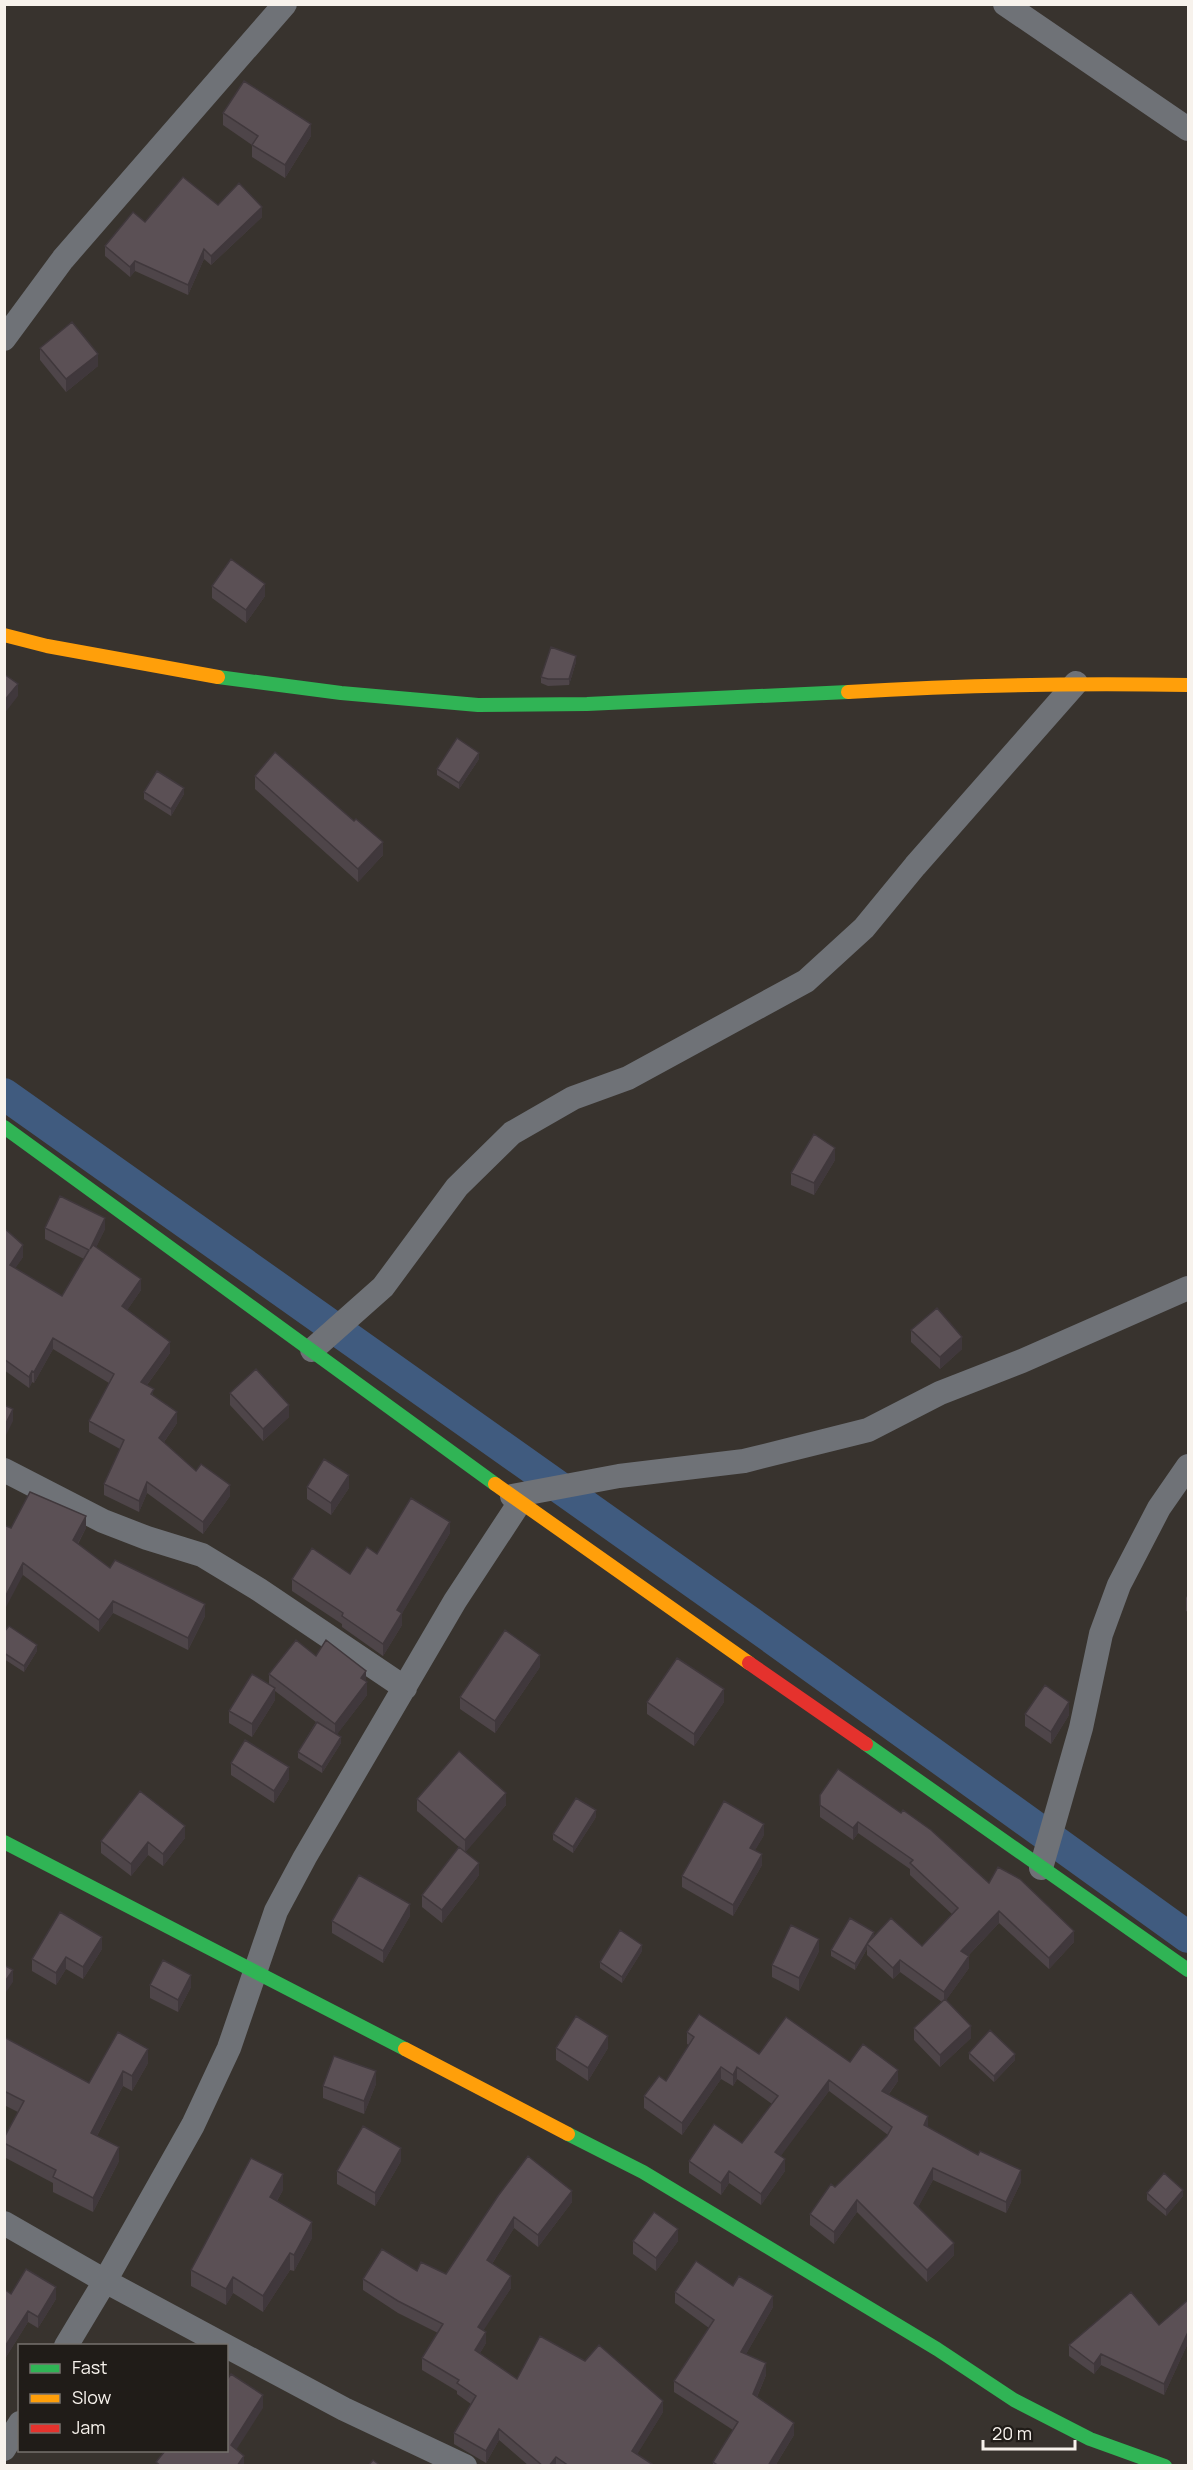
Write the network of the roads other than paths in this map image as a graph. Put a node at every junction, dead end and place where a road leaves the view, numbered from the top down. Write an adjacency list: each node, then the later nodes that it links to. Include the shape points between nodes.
1 (285, 4): 4 (street, via 63,259)
2 (1005, 4): 3 (street)
3 (1188, 129)
4 (4, 339)
5 (4, 635): 6 (street, via 184,672 342,693 478,705 587,704 958,685)
6 (1076, 683): 7 (street); 10 (street, via 864,928 806,981 628,1078 573,1098 512,1133 457,1187 383,1287)
7 (1188, 685)
8 (4, 1127): 10 (street)
9 (1188, 1288): 13 (street, via 940,1393 868,1430 744,1461 619,1476)
10 (312, 1350): 13 (street)
11 (1188, 1466): 16 (street, via 1159,1508 1119,1585 1101,1634 1081,1728)
12 (4, 1470): 14 (street, via 103,1521 202,1555)
13 (516, 1499): 14 (street); 16 (street)
14 (405, 1688): 17 (street, via 280,1902)
15 (4, 1842): 17 (street)
16 (1041, 1868): 18 (street)
17 (254, 1970): 20 (street, via 229,2048 193,2125); 27 (street, via 642,2172 937,2349 1014,2400 1090,2439)
18 (1188, 1970)
19 (4, 2223): 20 (street)
20 (105, 2281): 21 (street); 22 (street)
21 (67, 2344)
22 (222, 2344)
23 (228, 2347): 26 (street, via 344,2409)
24 (18, 2426): 25 (street)
25 (4, 2449)
26 (465, 2466)
27 (1165, 2466)

